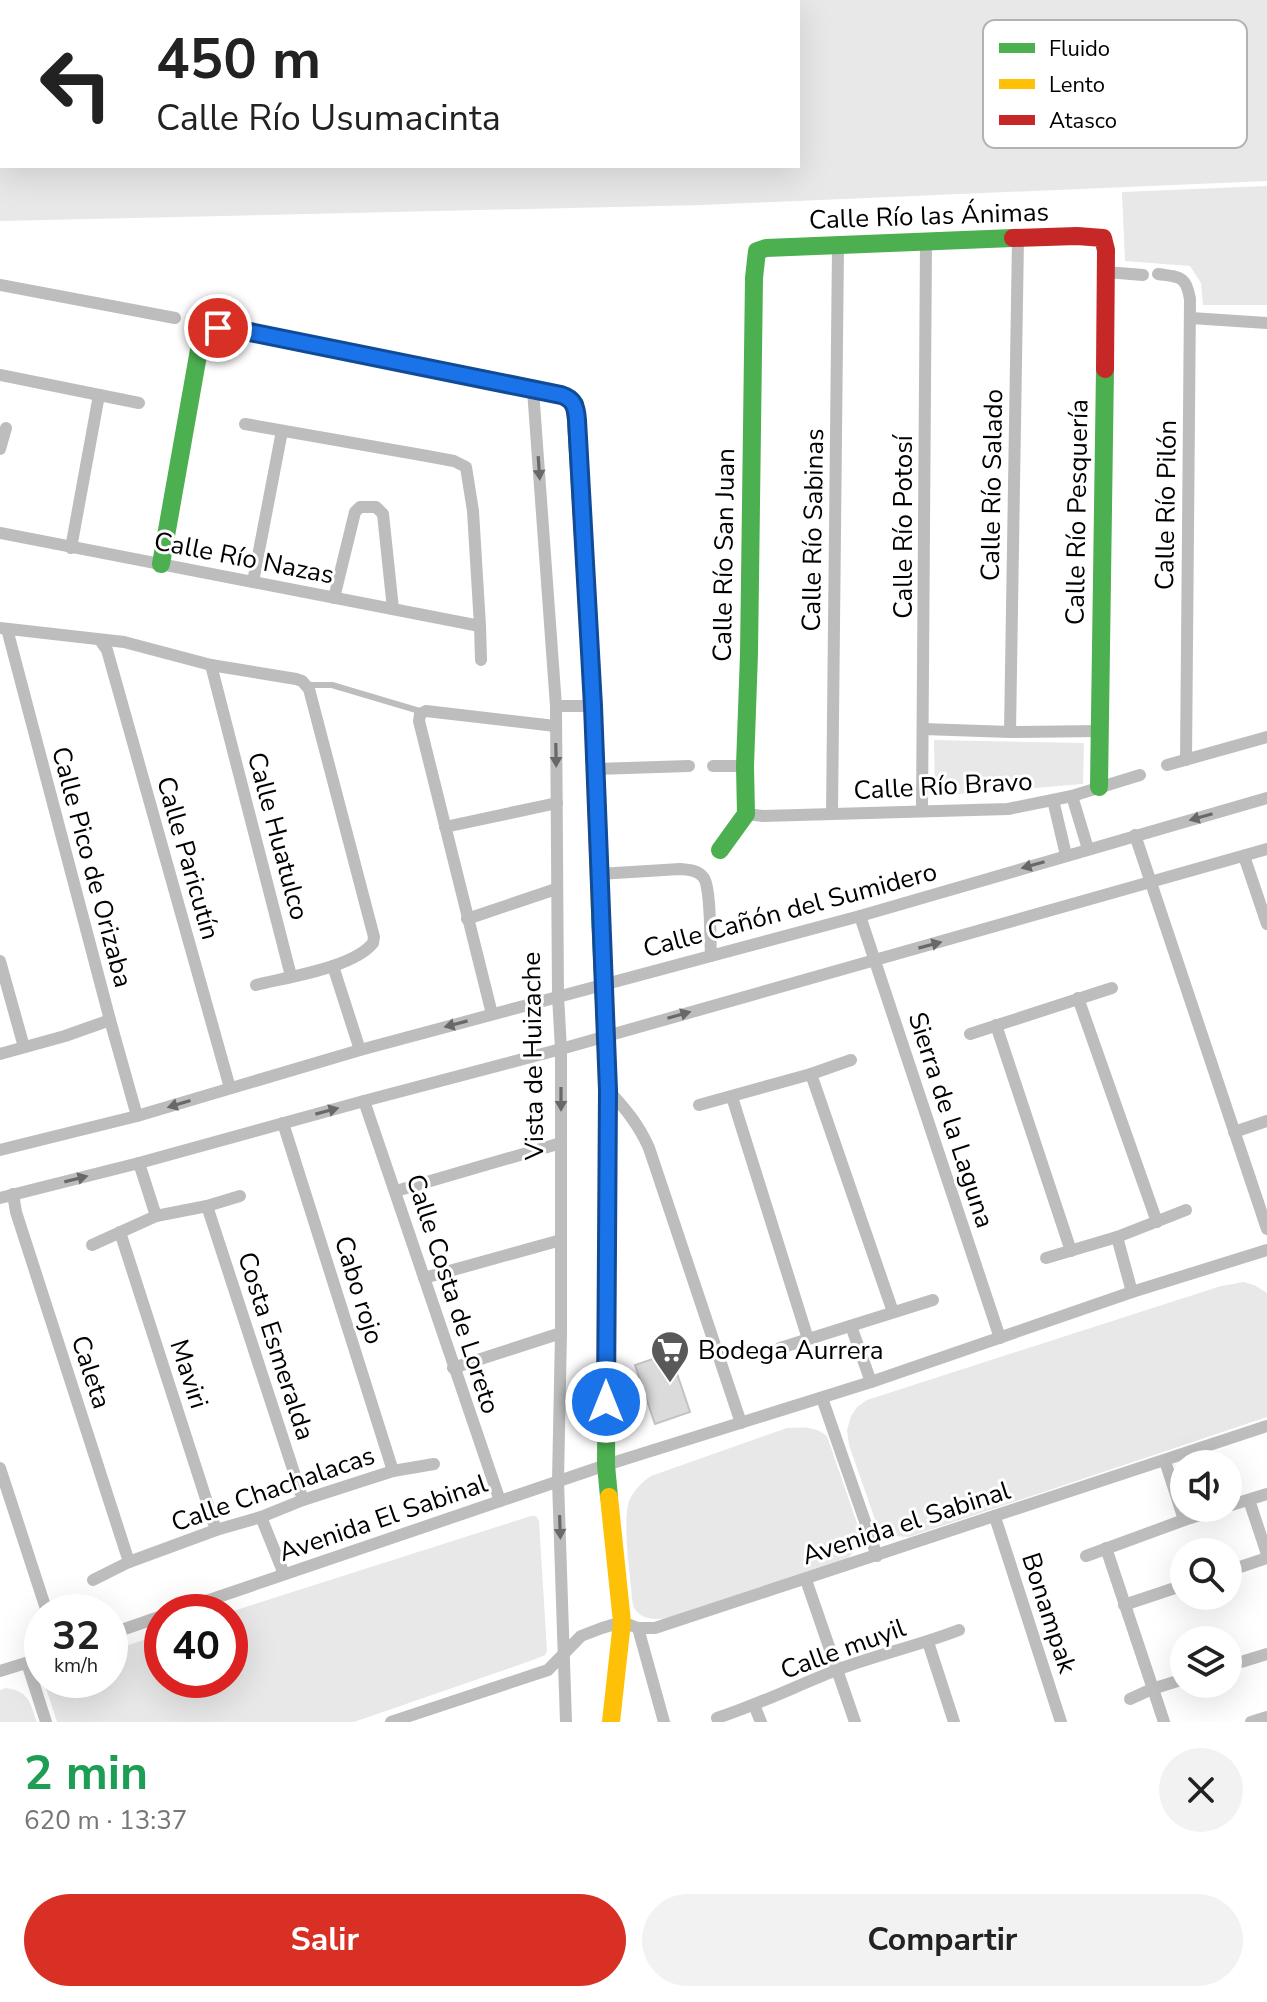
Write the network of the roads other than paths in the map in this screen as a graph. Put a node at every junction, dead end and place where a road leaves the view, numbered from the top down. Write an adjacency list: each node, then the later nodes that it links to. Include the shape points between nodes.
1 (1103, 238): 2 (street, Calle Río las Ánimas); 6 (street, Calle Río Pesquería)
2 (1018, 239): 3 (street, Calle Río las Ánimas); 39 (street, Calle Río Salado)
3 (926, 243): 4 (street, Calle Río las Ánimas); 37 (street, Calle Río Potosí)
4 (838, 247): 5 (street, Calle Río las Ánimas); 55 (street, Calle Río Sabinas)
5 (757, 251): 45 (street, Calle Río San Juan)
6 (1106, 272): 8 (street); 38 (street, Calle Río Pesquería)
7 (1158, 274): 11 (street, Calle Río Pilón, via 1186,282)
8 (1143, 275)
9 (0, 285): 10 (street)
10 (175, 318)
11 (1191, 318): 12 (street); 41 (street, Calle Río Pilón)
12 (1267, 323)
13 (0, 375): 15 (street)
14 (533, 390): 23 (street, via 225,327 209,330 200,344); 33 (street, Vista de Huizache, one-way to 33); 34 (street, via 567,397 575,404)
15 (99, 395): 16 (street); 22 (street)
16 (139, 403)
17 (245, 424): 19 (street)
18 (6, 428): 20 (street)
19 (282, 431): 24 (street); 27 (street, via 466,467)
20 (0, 449)
21 (0, 533): 22 (street, Calle Río Nazas)
22 (71, 548): 23 (street, Calle Río Nazas)
23 (161, 564): 24 (street, Calle Río Nazas)
24 (253, 582): 25 (street, Calle Río Nazas)
25 (334, 598): 26 (street, Calle Río Nazas); 26 (street, via 355,512 376,507 383,514)
26 (393, 609): 27 (street, Calle Río Nazas)
27 (480, 626): 30 (street)
28 (4, 629): 29 (street); 80 (street, Calle Pico de Orizaba)
29 (100, 640): 31 (street); 90 (street, Calle Paricutín)
30 (481, 660)
31 (211, 665): 32 (street); 73 (street, Calle Huatulco)
32 (304, 683): 35 (lane, via 332,685); 72 (street, via 374,937 363,952)
33 (556, 706): 34 (street); 36 (street, Vista de Huizache)
34 (593, 706): 46 (street)
35 (421, 715): 36 (street); 56 (street)
36 (555, 726): 52 (street, Vista de Huizache, one-way to 52)
37 (923, 729): 39 (street); 53 (street, Calle Río Potosí)
38 (1100, 731): 39 (street); 48 (street, Calle Río Pesquería)
39 (1010, 732)
40 (1267, 737): 41 (street)
41 (1186, 760): 42 (street)
42 (1167, 765)
43 (689, 766): 46 (street)
44 (713, 766): 45 (street)
45 (745, 766): 54 (street, Calle Río San Juan)
46 (596, 769): 63 (street)
47 (1140, 775): 48 (street, Calle Río Bravo)
48 (1099, 787): 49 (street, Calle Río Bravo)
49 (1072, 796): 51 (street, Calle Río Bravo); 58 (street)
50 (1267, 798): 57 (street, Calle Cañón del Sumidero, one-way to 57)
51 (1053, 800): 53 (street, Calle Río Bravo, via 1008,809); 61 (street)
52 (557, 803): 56 (street); 65 (street, Vista de Huizache)
53 (922, 811): 55 (street, Calle Río Bravo)
54 (746, 814): 55 (street, Calle Río Bravo); 60 (street)
55 (832, 814)
56 (445, 827): 67 (street)
57 (1135, 835): 58 (street, Calle Cañón del Sumidero); 64 (street)
58 (1088, 849): 61 (street, Calle Cañón del Sumidero)
59 (1267, 849): 62 (street)
60 (720, 850)
61 (1066, 855): 66 (street, Calle Cañón del Sumidero, one-way to 66)
62 (1244, 856): 64 (street); 68 (street)
63 (599, 874): 69 (street, via 680,869 701,875 707,889); 74 (street)
64 (1150, 883): 70 (street, one-way to 64); 98 (street)
65 (556, 889): 67 (street); 77 (street, Vista de Huizache)
66 (860, 916): 69 (street, Calle Cañón del Sumidero); 70 (street, Sierra de la Laguna)
67 (467, 919): 79 (street)
68 (1267, 924)
69 (711, 956): 74 (street, Calle Cañón del Sumidero)
70 (874, 960): 83 (street, one-way to 70); 123 (street, Sierra de la Laguna)
71 (0, 961): 84 (street)
72 (333, 966): 73 (street); 86 (street)
73 (291, 976): 75 (street)
74 (602, 984): 77 (street, Calle Cañón del Sumidero); 83 (street)
75 (256, 985)
76 (1112, 988): 78 (street)
77 (558, 996): 79 (street, Calle Cañón del Sumidero); 85 (street, Vista de Huizache)
78 (1078, 998): 81 (street); 108 (street)
79 (492, 1014): 86 (street, Calle Cañón del Sumidero, one-way to 86)
80 (110, 1020): 84 (street); 95 (street, Calle Pico de Orizaba)
81 (996, 1025): 82 (street); 115 (street)
82 (970, 1034)
83 (604, 1036): 85 (street); 91 (street)
84 (24, 1047): 87 (street)
85 (561, 1049): 93 (street); 99 (street, Vista de Huizache, one-way to 99)
86 (360, 1050): 90 (street, Calle Cañón del Sumidero)
87 (0, 1054)
88 (851, 1060): 89 (street)
89 (811, 1074): 92 (street); 120 (street)
90 (230, 1088): 95 (street, Calle Cañón del Sumidero, one-way to 95)
91 (608, 1090): 129 (street, via 628,1111 649,1148); 133 (street)
92 (732, 1097): 94 (street); 124 (street)
93 (364, 1101): 97 (street, one-way to 93); 102 (street, Calle Costa de Loreto)
94 (699, 1105)
95 (137, 1116): 100 (street, Calle Cañón del Sumidero)
96 (1267, 1121): 98 (street)
97 (283, 1123): 101 (street); 135 (street, Cabo rojo)
98 (1234, 1132): 109 (street)
99 (561, 1143): 102 (street); 112 (street, Vista de Huizache)
100 (0, 1150)
101 (139, 1163): 103 (street, one-way to 101); 107 (street)
102 (396, 1191): 117 (street, Calle Costa de Loreto)
103 (6, 1196): 151 (street, Caleta, via 16,1212)
104 (240, 1196): 105 (street)
105 (207, 1206): 107 (street); 139 (street, Costa Esmeralda)
106 (1186, 1210): 108 (street)
107 (156, 1216): 110 (street)
108 (1157, 1222): 111 (street)
109 (1267, 1229)
110 (120, 1232): 113 (street); 146 (street, Maviri)
111 (1117, 1237): 115 (street); 118 (street)
112 (561, 1240): 117 (street); 122 (street, Vista de Huizache)
113 (92, 1245)
114 (1267, 1250): 118 (street)
115 (1071, 1251): 116 (street)
116 (1046, 1258)
117 (424, 1278): 126 (street, Calle Costa de Loreto)
118 (1132, 1292): 123 (street)
119 (933, 1300): 120 (street)
120 (893, 1312): 121 (street)
121 (851, 1326): 124 (street); 127 (street)
122 (561, 1333): 126 (street); 137 (street, Vista de Huizache)
123 (1000, 1338): 127 (street)
124 (808, 1339): 125 (street)
125 (780, 1348)
126 (453, 1368): 141 (street, Calle Costa de Loreto)
127 (871, 1382): 128 (street)
128 (822, 1398): 129 (street); 148 (street)
129 (741, 1423): 133 (street)
130 (1267, 1426): 131 (street, Avenida el Sabinal)
131 (1165, 1461): 136 (street); 144 (street, Avenida el Sabinal)
132 (434, 1464): 135 (street, Calle Chachalacas)
133 (606, 1465): 137 (street, Avenida El Sabinal); 160 (street)
134 (0, 1468): 157 (street)
135 (393, 1471): 139 (street, Calle Chachalacas)
136 (1170, 1477)
137 (558, 1481): 141 (street, Avenida El Sabinal); 163 (street, Vista de Huizache, one-way to 163)
138 (1267, 1494): 140 (street)
139 (303, 1500): 143 (street, Calle Chachalacas)
140 (1249, 1500): 142 (street); 150 (street)
141 (500, 1501): 153 (street, Avenida El Sabinal)
142 (1242, 1502)
143 (261, 1517): 146 (street, Calle Chachalacas); 153 (street)
144 (995, 1517): 148 (street, Avenida el Sabinal); 184 (street, Bonampak)
145 (1178, 1522): 147 (street)
146 (216, 1530): 151 (street, Calle Chachalacas)
147 (1106, 1548): 149 (street); 159 (street)
148 (877, 1556): 155 (street, Avenida el Sabinal)
149 (1086, 1556)
150 (1267, 1556): 152 (street)
151 (129, 1562): 154 (street, Calle Chachalacas)
152 (1242, 1566)
153 (284, 1574): 158 (street, Avenida El Sabinal)
154 (93, 1580)
155 (806, 1580): 160 (street, Avenida el Sabinal, via 655,1628); 167 (street)
156 (1170, 1590): 159 (street)
157 (41, 1594)
158 (226, 1594)
159 (1124, 1605): 170 (street)
160 (630, 1625): 163 (street, Avenida el Sabinal, via 581,1636); 179 (street); 180 (street)
161 (959, 1630): 162 (street)
162 (928, 1642): 167 (street, Calle muyil); 183 (street, Calle muyil)
163 (565, 1654): 177 (street, via 548,1670); 178 (street, Vista de Huizache)
164 (1267, 1654): 165 (street)
165 (1242, 1662)
166 (24, 1664): 168 (street)
167 (836, 1670): 173 (street, Calle muyil); 182 (street)
168 (0, 1671)
169 (1170, 1683): 170 (street)
170 (1152, 1689): 172 (street); 185 (street)
171 (38, 1698): 176 (street)
172 (1130, 1699)
173 (754, 1705): 175 (street); 181 (street, Calle muyil)
174 (1267, 1717): 186 (street)
175 (717, 1718)
176 (46, 1722)
177 (391, 1722)
178 (566, 1722)
179 (611, 1722)
180 (664, 1722)
181 (761, 1722)
182 (855, 1722)
183 (953, 1722)
184 (1061, 1722)
185 (1164, 1722)
186 (1251, 1722)

